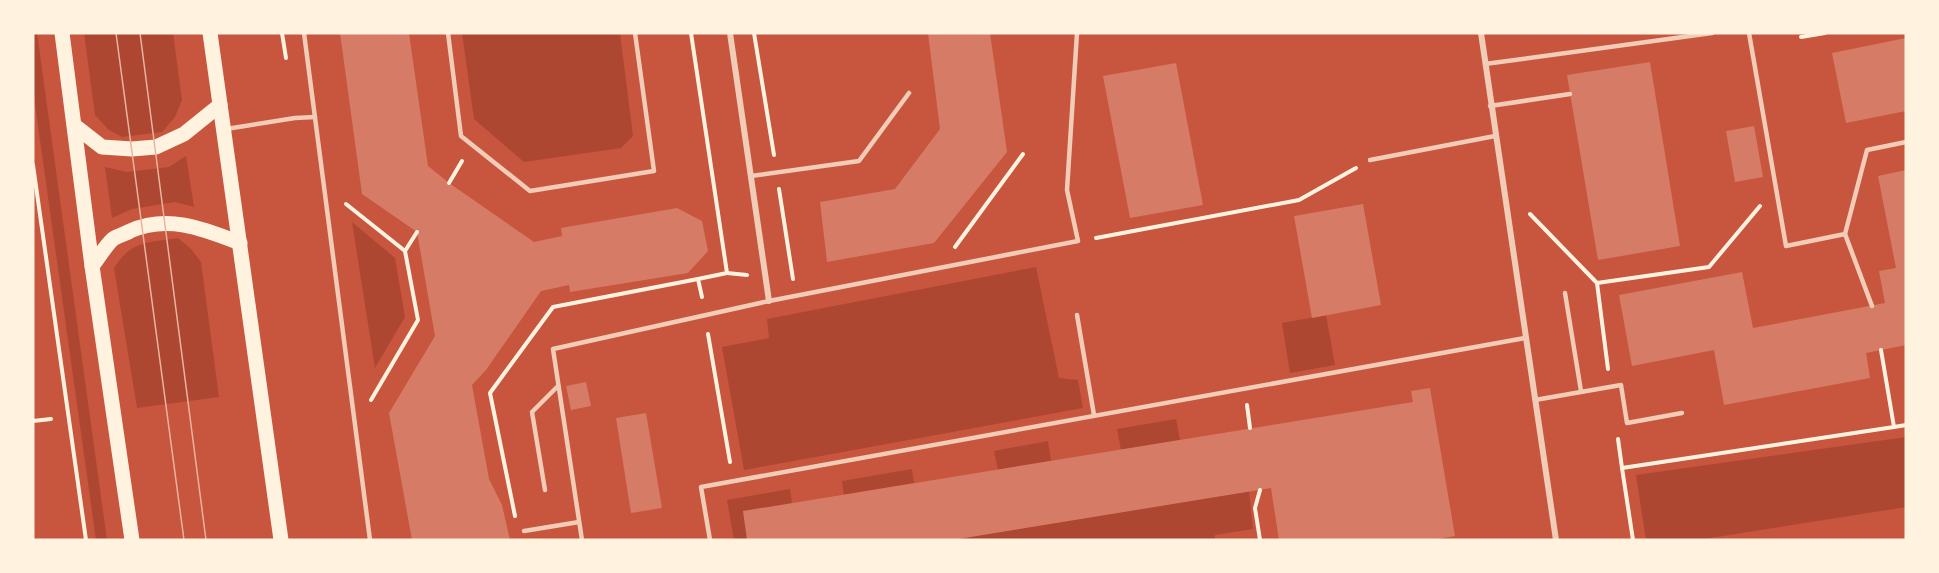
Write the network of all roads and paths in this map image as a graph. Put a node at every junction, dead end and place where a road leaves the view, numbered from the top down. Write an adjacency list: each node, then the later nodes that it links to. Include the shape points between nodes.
1 (62, 33): 20 (main road)
2 (210, 33): 17 (main road)
3 (304, 33): 19 (lane)
4 (448, 33): 5 (lane, via 461,136 530,191 654,171)
5 (635, 33)
6 (691, 33): 40 (path, via 727,273)
7 (730, 33): 28 (street)
8 (1077, 33): 35 (lane, via 1067,190)
9 (1481, 33): 14 (street)
10 (1712, 33): 14 (lane)
11 (1749, 33): 30 (lane)
12 (1825, 33): 13 (path)
13 (1801, 37)
14 (1485, 64): 18 (street)
15 (909, 93): 28 (lane, via 859,161)
16 (1570, 94): 18 (lane)
17 (220, 105): 20 (main road, via 184,134 156,147 102,147); 21 (main road)
18 (1490, 106): 22 (street)
19 (315, 117): 21 (lane); 67 (lane)
20 (75, 126): 39 (main road)
21 (224, 130): 36 (main road)
22 (1495, 136): 26 (lane); 46 (street)
23 (1906, 142): 34 (lane, via 1867,150)
24 (466, 154): 29 (path)
25 (1023, 154): 38 (path)
26 (1370, 160): 35 (path, via 1299,200)
27 (33, 165): 64 (path)
28 (751, 176): 42 (street)
29 (449, 183)
30 (1776, 187): 32 (path, via 1708,267 1597,283); 34 (lane, via 1786,246)
31 (344, 202): 37 (path)
32 (1530, 214)
33 (417, 232): 37 (path)
34 (1845, 234): 43 (lane)
35 (1078, 241): 42 (lane)
36 (240, 243): 39 (main road, via 199,227 174,223 143,226 113,239); 66 (main road)
37 (405, 251): 52 (path, via 418,320)
38 (952, 251)
39 (92, 266): 65 (main road)
40 (698, 279): 44 (path); 61 (path, via 553,307 490,393)
41 (1565, 293): 50 (lane)
42 (769, 301): 44 (lane)
43 (1872, 306)
44 (705, 314): 47 (path); 49 (lane, via 553,349)
45 (1077, 315): 54 (lane)
46 (1525, 338): 51 (street); 54 (lane)
47 (710, 349)
48 (1881, 350): 58 (path)
49 (558, 386): 59 (lane, via 532,412); 62 (lane)
50 (1581, 391): 51 (lane); 53 (lane, via 1621,385 1627,423)
51 (1535, 400): 71 (street)
52 (371, 401)
53 (1682, 413)
54 (1094, 415): 69 (lane, via 701,487)
55 (51, 419): 56 (path)
56 (33, 422)
57 (1906, 425): 58 (path)
58 (1893, 427): 72 (path, via 1622,468)
59 (545, 490)
60 (1260, 490): 70 (path, via 1255,508)
61 (516, 521)
62 (579, 522): 63 (lane); 68 (lane)
63 (524, 531)
64 (86, 540)
65 (132, 540)
66 (281, 540)
67 (370, 540)
68 (582, 540)
69 (710, 540)
70 (1260, 540)
71 (1556, 540)
72 (1633, 540)

